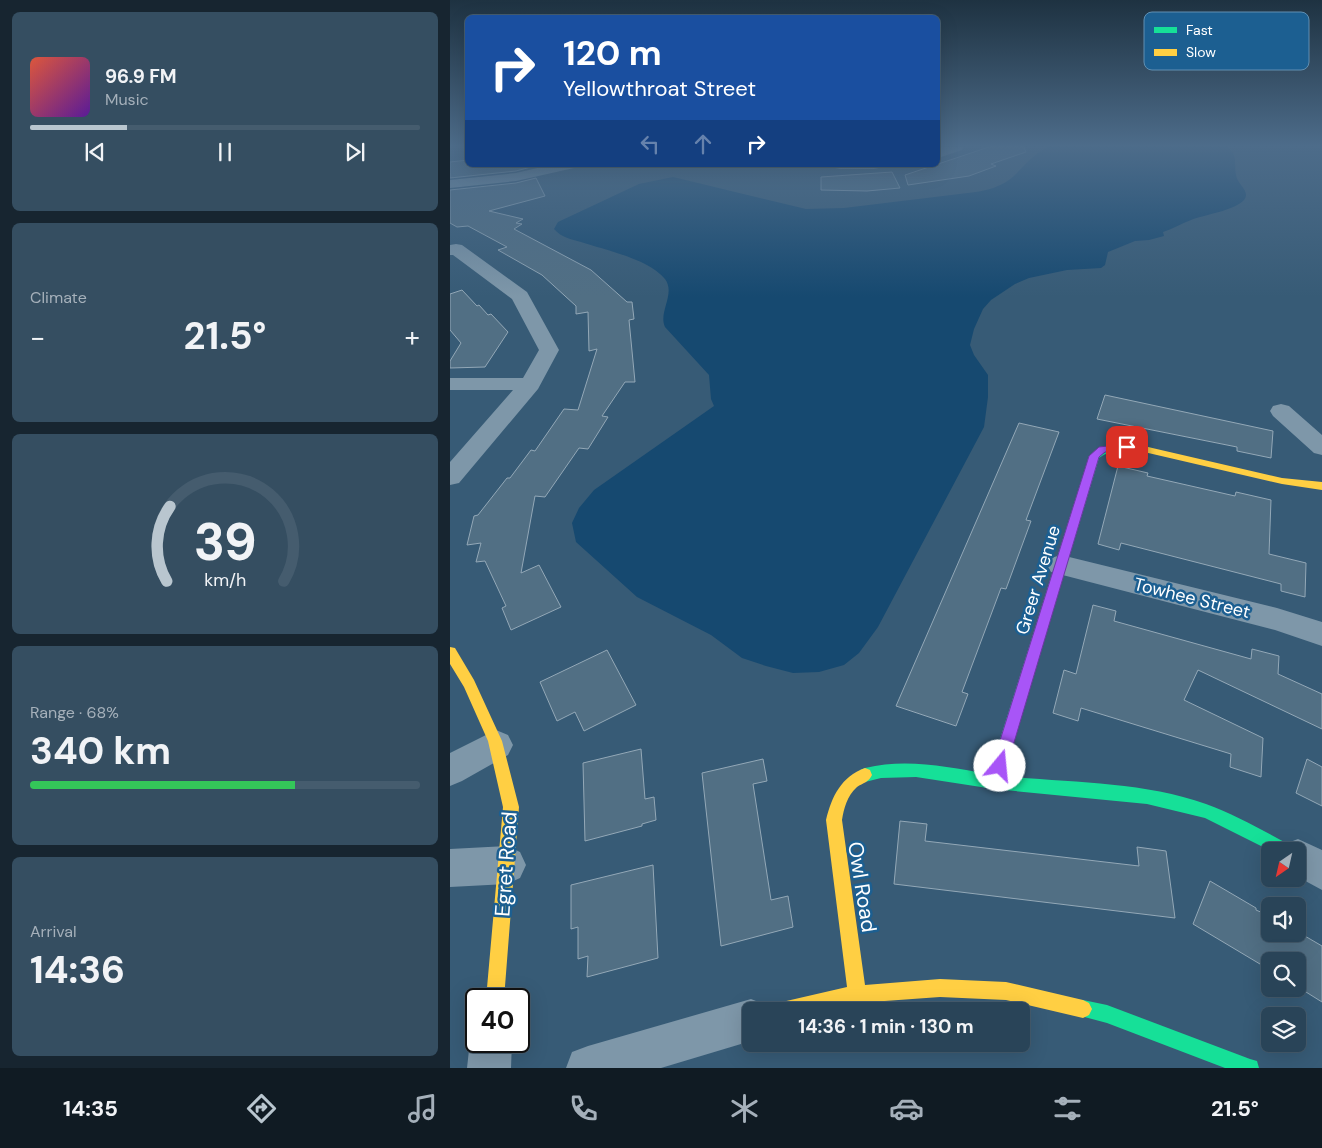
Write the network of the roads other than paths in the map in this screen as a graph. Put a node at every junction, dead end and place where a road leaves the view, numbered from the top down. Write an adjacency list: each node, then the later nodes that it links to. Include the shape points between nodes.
1 (450, 250): 3 (street, via 456,249 520,296 549,350)
2 (450, 384): 3 (street)
3 (530, 384): 6 (street)
4 (1281, 412): 5 (street)
5 (1322, 448)
6 (450, 477)
7 (1322, 486): 8 (street, Greer Avenue, via 1282,481 1143,449 1103,449 1094,456 1089,469)
8 (1061, 565): 9 (street, Towhee Street, via 1277,619); 13 (street, Greer Avenue)
9 (1322, 634)
10 (450, 652): 11 (street, Egret Road, via 469,684)
11 (496, 745): 12 (street); 16 (street, Egret Road, via 511,807)
12 (450, 770)
13 (994, 782): 14 (street, via 1166,800 1196,807); 20 (street, Owl Road, via 896,770 868,774 845,787 837,802 834,820)
14 (1269, 842)
15 (1306, 861): 18 (street)
16 (507, 865): 17 (street); 19 (street, Egret Road)
17 (450, 868)
18 (1322, 870)
19 (496, 988)
20 (857, 994): 21 (street); 24 (street, via 940,988 1006,991 1107,1014 1170,1036)
21 (822, 1002)
22 (742, 1023): 26 (street)
23 (491, 1053): 25 (street)
24 (1238, 1066)
25 (490, 1068)
26 (588, 1068)

